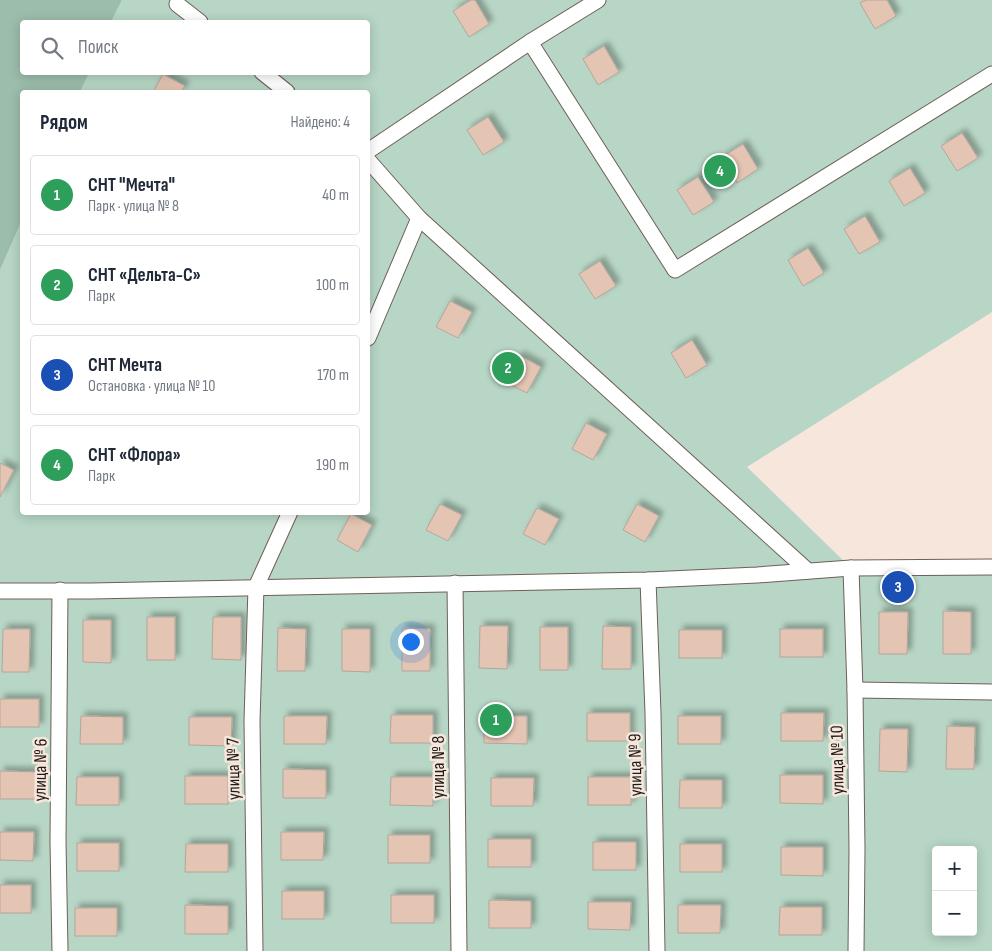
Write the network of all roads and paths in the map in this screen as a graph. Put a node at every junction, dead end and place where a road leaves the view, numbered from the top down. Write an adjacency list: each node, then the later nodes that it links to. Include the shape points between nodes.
1 (598, 0): 4 (street)
2 (177, 4): 3 (street)
3 (197, 20)
4 (530, 42): 5 (street, via 675,270); 8 (street)
5 (992, 74)
6 (266, 75): 7 (street)
7 (284, 90)
8 (370, 150)
9 (370, 162): 10 (street)
10 (419, 218): 11 (street); 15 (street)
11 (370, 333)
12 (289, 515): 18 (street)
13 (992, 567): 14 (street)
14 (851, 568): 15 (street); 21 (street, улица № 10)
15 (808, 571): 16 (street)
16 (648, 580): 17 (street); 26 (street, улица № 9)
17 (455, 583): 18 (street); 25 (street, улица № 8)
18 (256, 587): 19 (street); 24 (street, улица № 7, via 252,720)
19 (60, 590): 20 (street); 23 (street, улица № 6)
20 (0, 591)
21 (855, 690): 22 (street); 27 (street, улица № 10)
22 (992, 692)
23 (60, 951)
24 (255, 951)
25 (458, 951)
26 (656, 951)
27 (856, 951)

